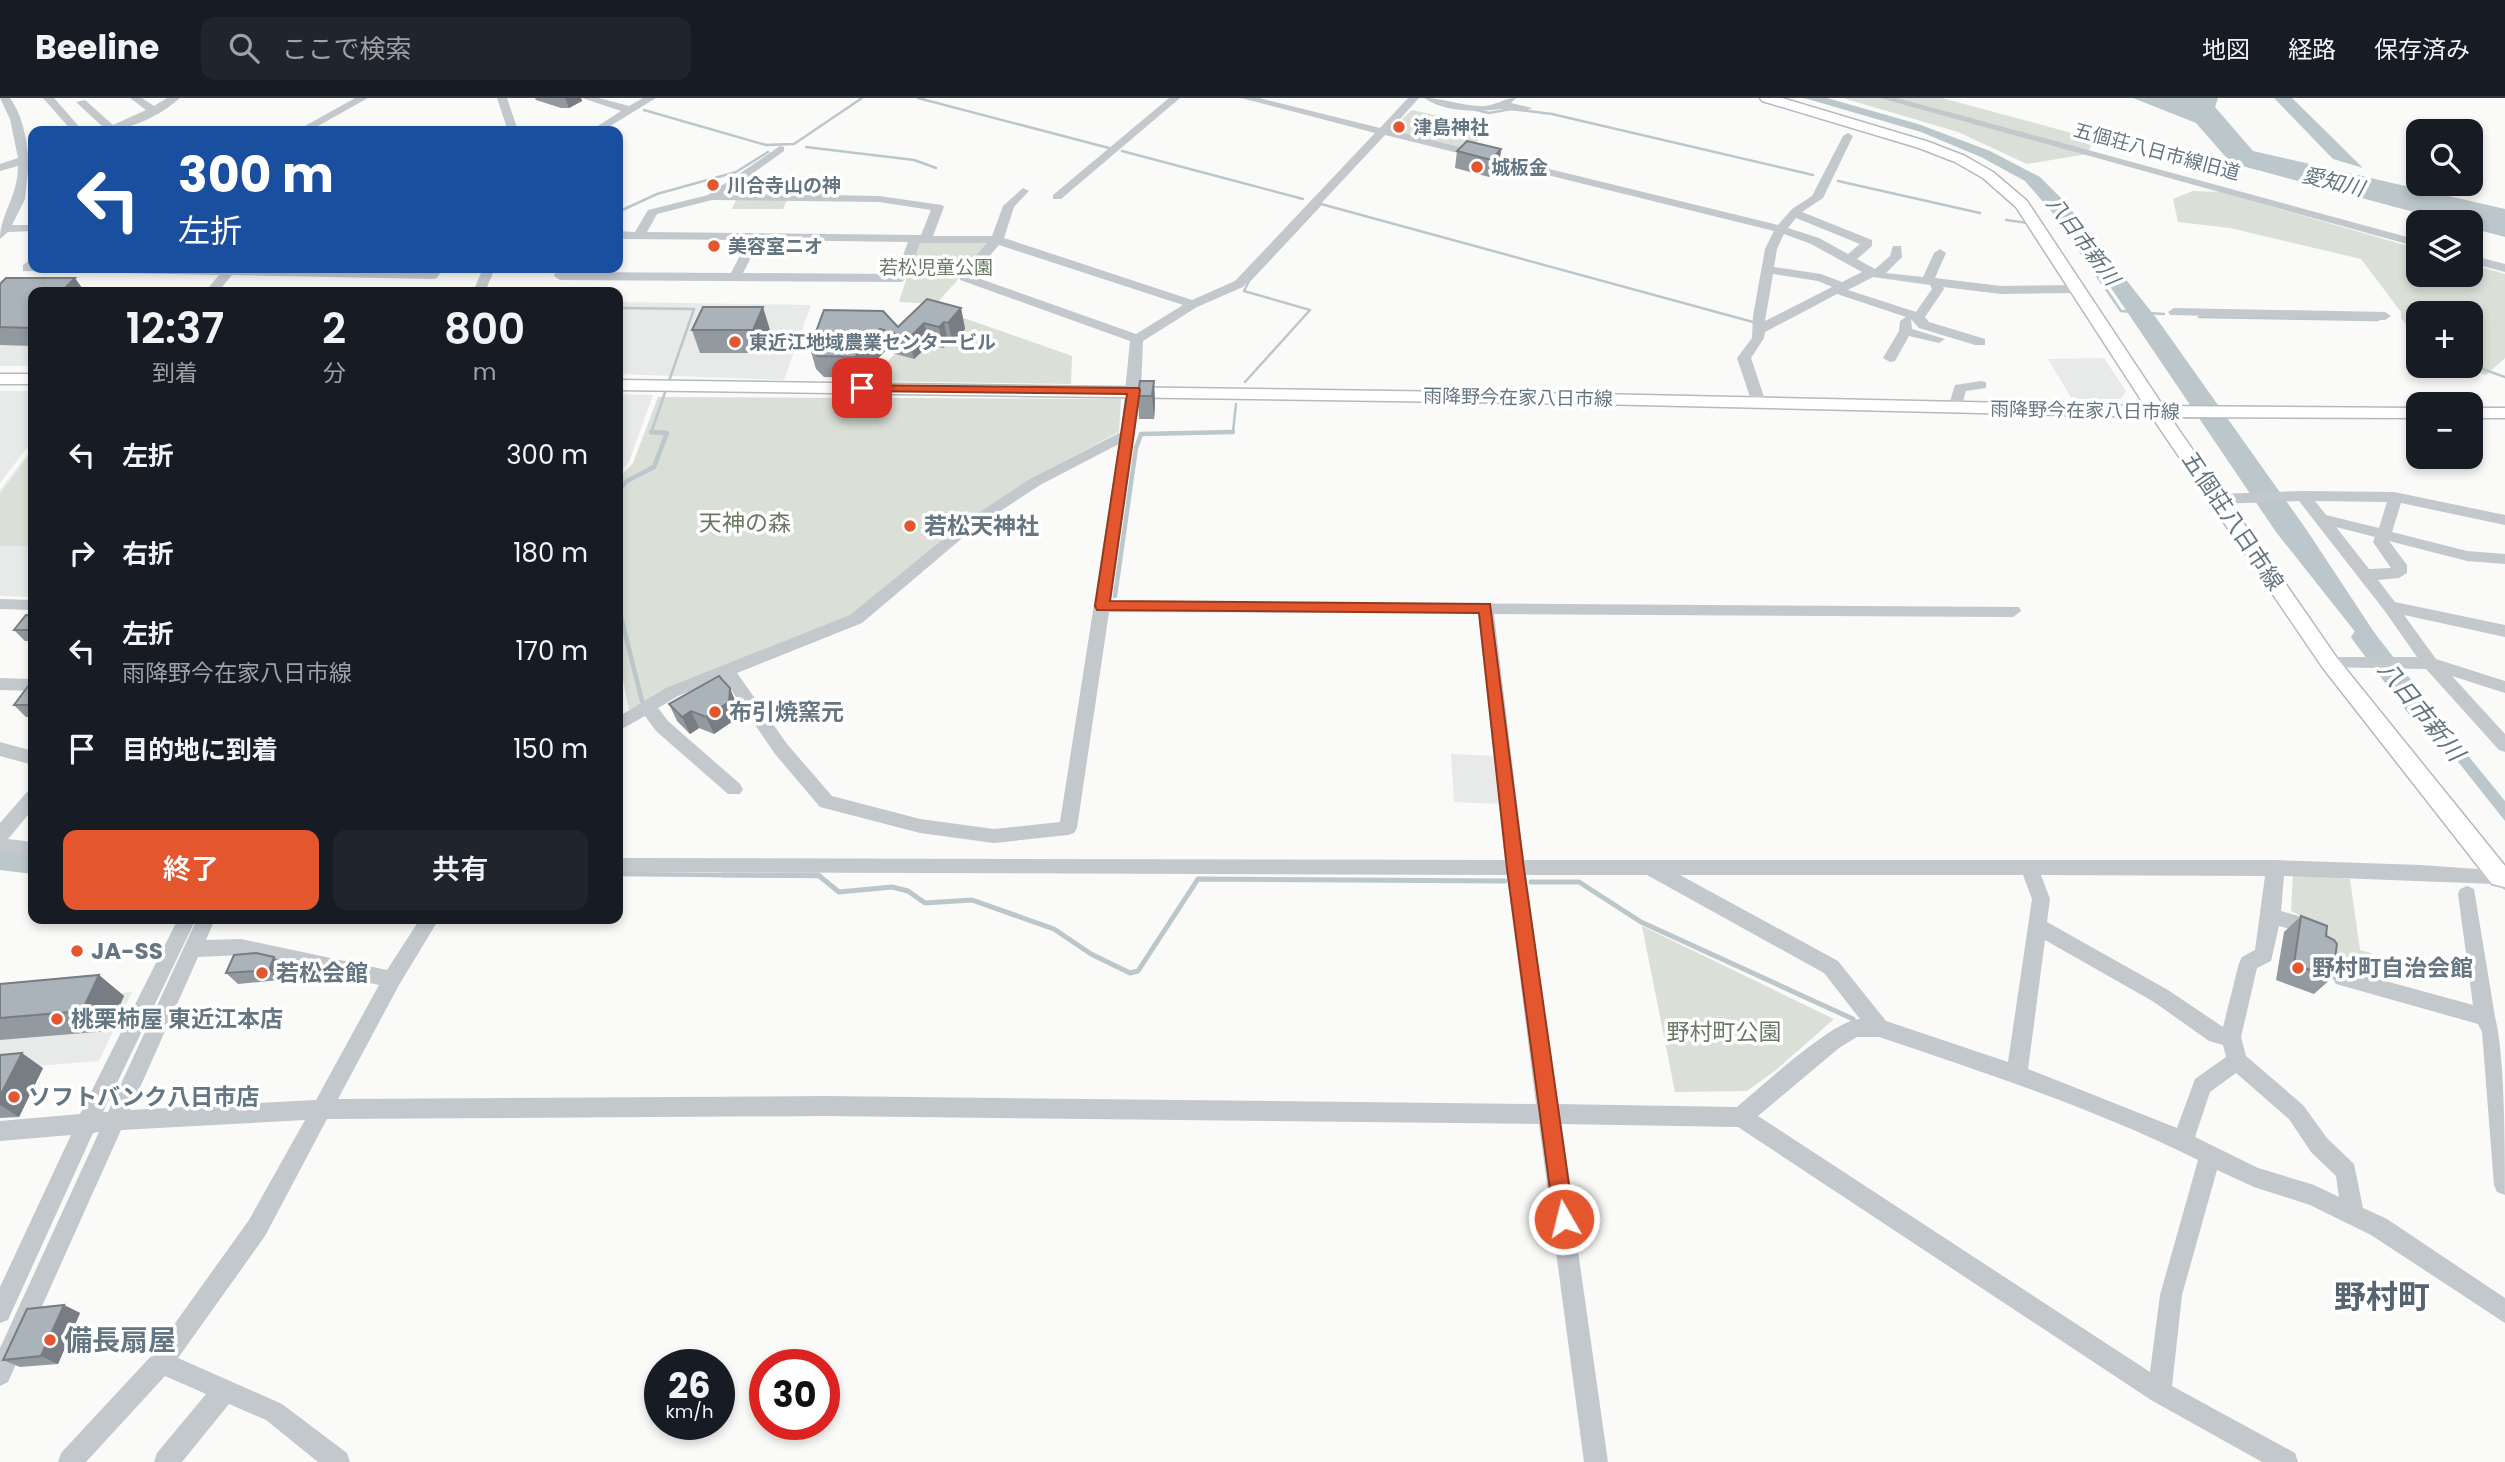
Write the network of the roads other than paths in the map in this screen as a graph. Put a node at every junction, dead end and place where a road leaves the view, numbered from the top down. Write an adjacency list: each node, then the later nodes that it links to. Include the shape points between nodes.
1 (48, 98): 24 (street)
2 (135, 98): 20 (street)
3 (175, 98): 20 (street)
4 (363, 98): 28 (street)
5 (502, 98): 29 (street)
6 (511, 98): 30 (street)
7 (587, 98): 19 (street)
8 (651, 98): 19 (street)
9 (1175, 98): 42 (street)
10 (1246, 98): 32 (street)
11 (1415, 98): 32 (street)
12 (1429, 98): 17 (street, via 1488,110)
13 (1885, 98): 55 (street, 五個荘八日市線旧道)
14 (1771, 99): 73 (main road, 五個荘八日市線, via 1924,145 1988,175 2022,204)
15 (4, 101): 22 (street)
16 (81, 102): 21 (street)
17 (1507, 102): 18 (street)
18 (1527, 108)
19 (631, 110): 31 (street)
20 (154, 111): 27 (street)
21 (94, 114): 24 (street); 26 (street)
22 (15, 116): 23 (street); 35 (street)
23 (0, 122)
24 (69, 122): 25 (street)
25 (73, 126)
26 (105, 126)
27 (118, 126)
28 (311, 126)
29 (511, 126)
30 (520, 126)
31 (604, 126)
32 (1382, 131): 48 (street); 74 (street, via 1240,284)
33 (1848, 136): 46 (street, via 1817,198)
34 (780, 149): 41 (street)
35 (28, 155)
36 (28, 158): 38 (street)
37 (28, 163): 45 (street)
38 (0, 168)
39 (830, 179): 43 (street)
40 (1023, 191): 54 (street, via 1009,206)
41 (712, 197): 43 (street); 51 (street, via 652,212)
42 (1057, 197)
43 (822, 198): 53 (street, via 941,203)
44 (0, 206): 45 (street)
45 (17, 206): 49 (street)
46 (1794, 213): 48 (street); 58 (street, via 1868,243)
47 (28, 228): 49 (street)
48 (1781, 229): 58 (street); 61 (street, via 1771,249)
49 (2, 231)
50 (623, 235): 51 (street)
51 (639, 236): 52 (street)
52 (756, 236): 53 (street); 68 (street)
53 (921, 239): 54 (street); 68 (street, via 901,278)
54 (997, 240): 74 (street); 80 (street, via 964,277)
55 (2406, 241)
56 (1897, 249): 67 (street, via 1896,257)
57 (1940, 253): 69 (street)
58 (1848, 260): 67 (street)
59 (2483, 262): 60 (street)
60 (2505, 268)
61 (1770, 270): 72 (street, via 1821,278); 78 (street)
62 (62, 273): 70 (street)
63 (227, 273): 71 (street)
64 (352, 273): 65 (street)
65 (434, 273)
66 (561, 273): 68 (street)
67 (1874, 273): 69 (street); 72 (street)
68 (735, 278)
69 (1931, 282): 73 (street, via 2001,290); 76 (street, via 1937,289)
70 (51, 285)
71 (215, 287)
72 (1841, 288): 76 (street); 78 (street)
73 (2079, 289): 89 (main road, 五個荘八日市線)
74 (1193, 304): 80 (street)
75 (2174, 312): 77 (street)
76 (1913, 315): 79 (street); 79 (street, via 1924,325 1979,345)
77 (2385, 316)
78 (1760, 329): 87 (street, via 1744,358)
79 (1905, 331): 81 (street)
80 (1137, 339): 86 (street)
81 (1890, 358)
82 (0, 379): 83 (main road)
83 (28, 379)
84 (623, 385): 86 (main road, 雨降野今在家八日市線)
85 (1982, 385): 88 (street, via 1960,388)
86 (1134, 390): 87 (main road, 雨降野今在家八日市線); 93 (street)
87 (1759, 403): 88 (main road, 雨降野今在家八日市線)
88 (1955, 408): 89 (main road, 雨降野今在家八日市線)
89 (2165, 412): 90 (main road, 雨降野今在家八日市線); 96 (main road, 五個荘八日市線)
90 (2406, 412)
91 (2483, 413): 92 (main road)
92 (2505, 413)
93 (1127, 434): 104 (street); 112 (street, via 1035,482 968,526 863,614)
94 (2303, 496): 95 (street); 96 (street); 97 (street)
95 (2394, 497): 98 (street); 99 (street)
96 (2217, 499): 110 (main road, 五個荘八日市線)
97 (2323, 519): 99 (street); 101 (street)
98 (2505, 520)
99 (2383, 535): 100 (street, via 2467,556); 101 (street, via 2381,542 2399,565 2399,573)
100 (2505, 559)
101 (2365, 575): 105 (street)
102 (7, 604): 103 (street); 108 (street)
103 (28, 605)
104 (1102, 606): 106 (street); 112 (street, via 1068,828 994,836 920,826 826,802 781,749)
105 (2390, 606): 109 (street); 111 (street)
106 (1485, 608): 107 (street); 129 (street)
107 (2013, 611)
108 (0, 621)
109 (2505, 631)
110 (2330, 663): 111 (street); 131 (main road, 五個荘八日市線)
111 (2430, 663): 115 (street); 118 (street)
112 (727, 671): 116 (street)
113 (0, 684): 114 (street)
114 (28, 685)
115 (2505, 687)
116 (647, 706): 117 (street); 121 (street, via 662,726)
117 (623, 722)
118 (2505, 745)
119 (0, 749): 120 (street)
120 (28, 757)
121 (734, 789)
122 (28, 803): 123 (street)
123 (0, 836)
124 (0, 845): 125 (street)
125 (28, 848)
126 (623, 865): 129 (street)
127 (2029, 867): 128 (street); 130 (street); 137 (street, via 2041,899)
128 (2275, 868): 131 (street); 133 (street)
129 (1516, 869): 130 (street); 146 (street)
130 (1651, 869): 141 (street, via 1831,967)
131 (2503, 879)
132 (2467, 894): 140 (street)
133 (2271, 916): 140 (street, via 2314,928 2343,978); 142 (street, via 2264,955 2249,963)
134 (185, 924): 149 (street)
135 (204, 924): 138 (street)
136 (427, 924): 139 (street)
137 (2038, 926): 142 (street, via 2161,996 2216,1035); 144 (street)
138 (193, 949): 139 (street, via 241,947); 148 (street)
139 (392, 979): 145 (street)
140 (2494, 1026): 153 (street)
141 (1879, 1028): 144 (street); 147 (street, via 1854,1028 1832,1042)
142 (2231, 1037): 143 (street)
143 (2237, 1061): 151 (street, via 2202,1086); 154 (street, via 2296,1111 2319,1145 2346,1171)
144 (2017, 1074): 151 (street)
145 (321, 1109): 146 (street, via 825,1106); 148 (street); 157 (street, via 257,1228)
146 (1548, 1114): 147 (street); 164 (street)
147 (1741, 1117): 160 (street)
148 (116, 1121): 149 (street); 158 (street)
149 (87, 1123): 150 (street); 155 (street)
150 (0, 1132)
151 (2183, 1137): 152 (street)
152 (2210, 1157): 154 (street, via 2254,1177); 160 (street, via 2171,1295)
153 (2505, 1185)
154 (2353, 1208): 156 (street)
155 (0, 1312)
156 (2505, 1312)
157 (161, 1362): 159 (street); 161 (street)
158 (0, 1374)
159 (224, 1391): 162 (street); 163 (street, via 274,1412)
160 (2159, 1392): 165 (street)
161 (70, 1462)
162 (166, 1462)
163 (338, 1462)
164 (1596, 1462)
165 (2286, 1462)

